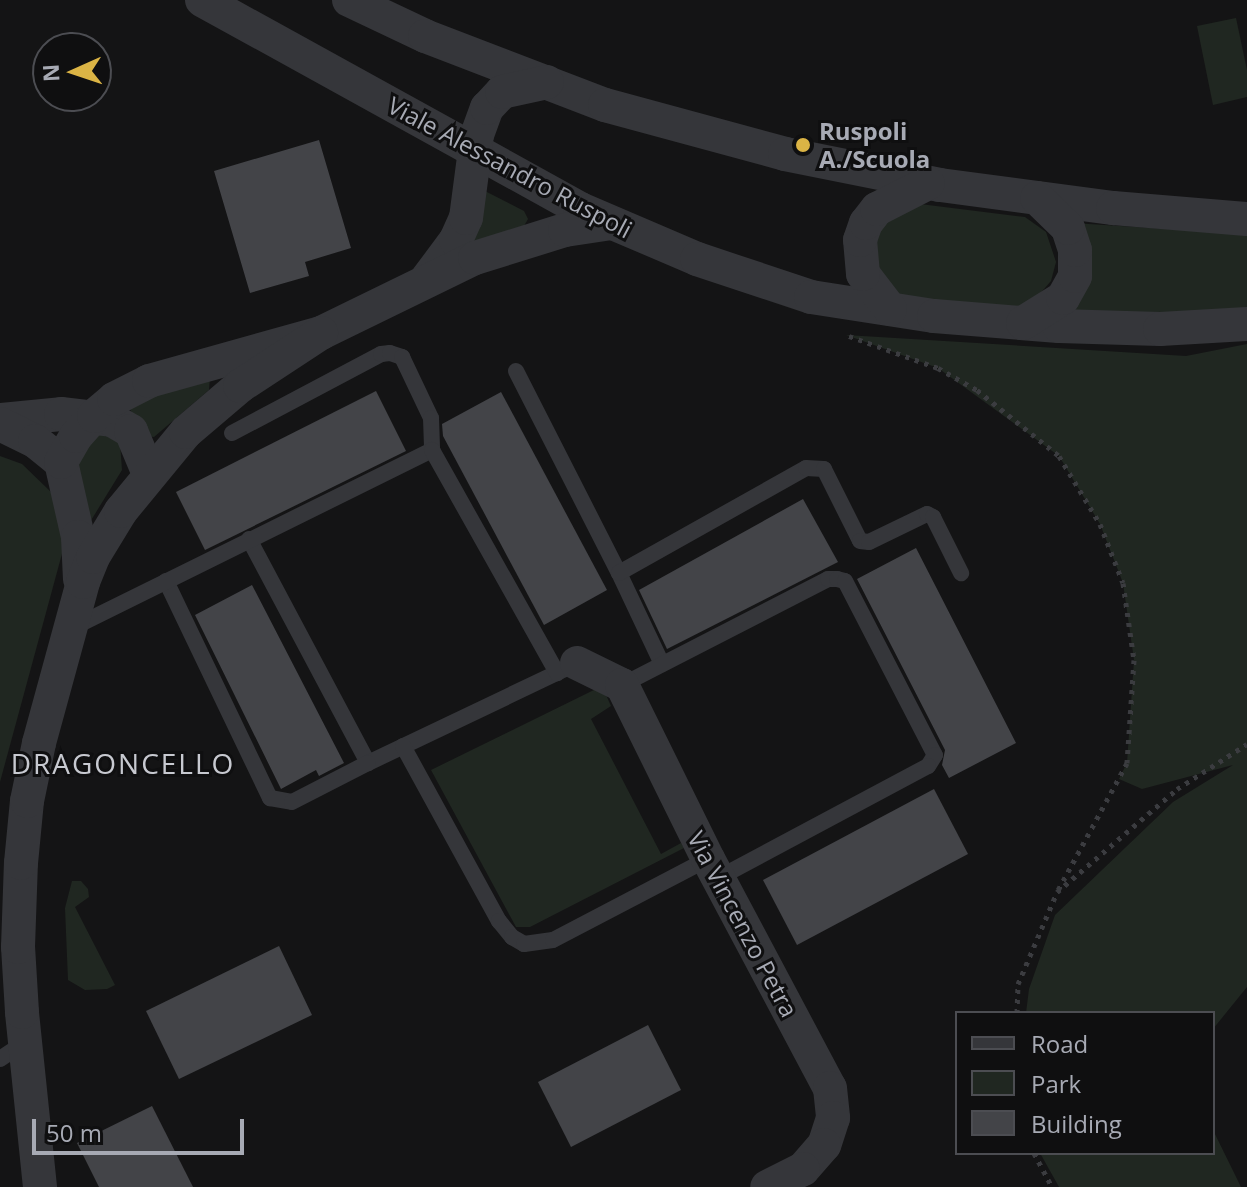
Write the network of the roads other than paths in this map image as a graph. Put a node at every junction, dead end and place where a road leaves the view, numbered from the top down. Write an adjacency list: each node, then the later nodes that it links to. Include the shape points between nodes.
1 (202, 0): 4 (street, Viale Alessandro Ruspoli)
2 (349, 0): 3 (street, via 425,36)
3 (547, 82): 4 (street, via 497,95 482,118); 5 (street, via 605,105 785,154)
4 (475, 152): 8 (street, Viale Alessandro Ruspoli); 9 (street, via 462,229)
5 (928, 183): 6 (street); 10 (street, via 877,209 860,240 863,274)
6 (1037, 198): 7 (street); 11 (street, via 1068,228 1075,276 1063,298)
7 (1247, 219)
8 (612, 223): 9 (street, via 539,238); 10 (street, Viale Alessandro Ruspoli, via 697,259 811,297)
9 (427, 279): 13 (street)
10 (890, 309): 11 (street, Viale Alessandro Ruspoli)
11 (1023, 323): 12 (street, Viale Alessandro Ruspoli, via 1160,329)
12 (1247, 324)
13 (321, 333): 15 (street, via 149,381); 20 (street, via 215,405)
14 (516, 371): 22 (lane)
15 (94, 416): 16 (street, via 61,414); 19 (street); 20 (street, via 131,431)
16 (0, 422): 19 (street)
17 (232, 433): 18 (lane, via 390,353 402,357 431,418)
18 (432, 450): 21 (lane); 28 (lane)
19 (61, 462): 25 (street, via 78,537)
20 (149, 474): 25 (street, via 101,543)
21 (249, 539): 24 (lane); 31 (lane)
22 (619, 573): 23 (lane, via 817,465 824,469 860,541 869,542 927,514); 27 (lane)
23 (961, 573)
24 (166, 581): 26 (lane); 31 (lane, via 270,798 292,802)
25 (79, 595): 26 (street)
26 (70, 629): 33 (street, via 24,824)
27 (662, 664): 29 (lane); 32 (lane, via 828,579 845,581 935,755 928,766)
28 (567, 668): 29 (street); 30 (lane)
29 (622, 685): 32 (street, Via Vincenzo Petra)
30 (403, 746): 31 (lane); 32 (lane, via 499,921 524,944 553,940)
31 (368, 763)
32 (713, 869): 35 (street, Via Vincenzo Petra, via 830,1088 833,1118 824,1145 803,1169)
33 (12, 1051): 34 (street)
34 (40, 1187)
35 (767, 1187)

